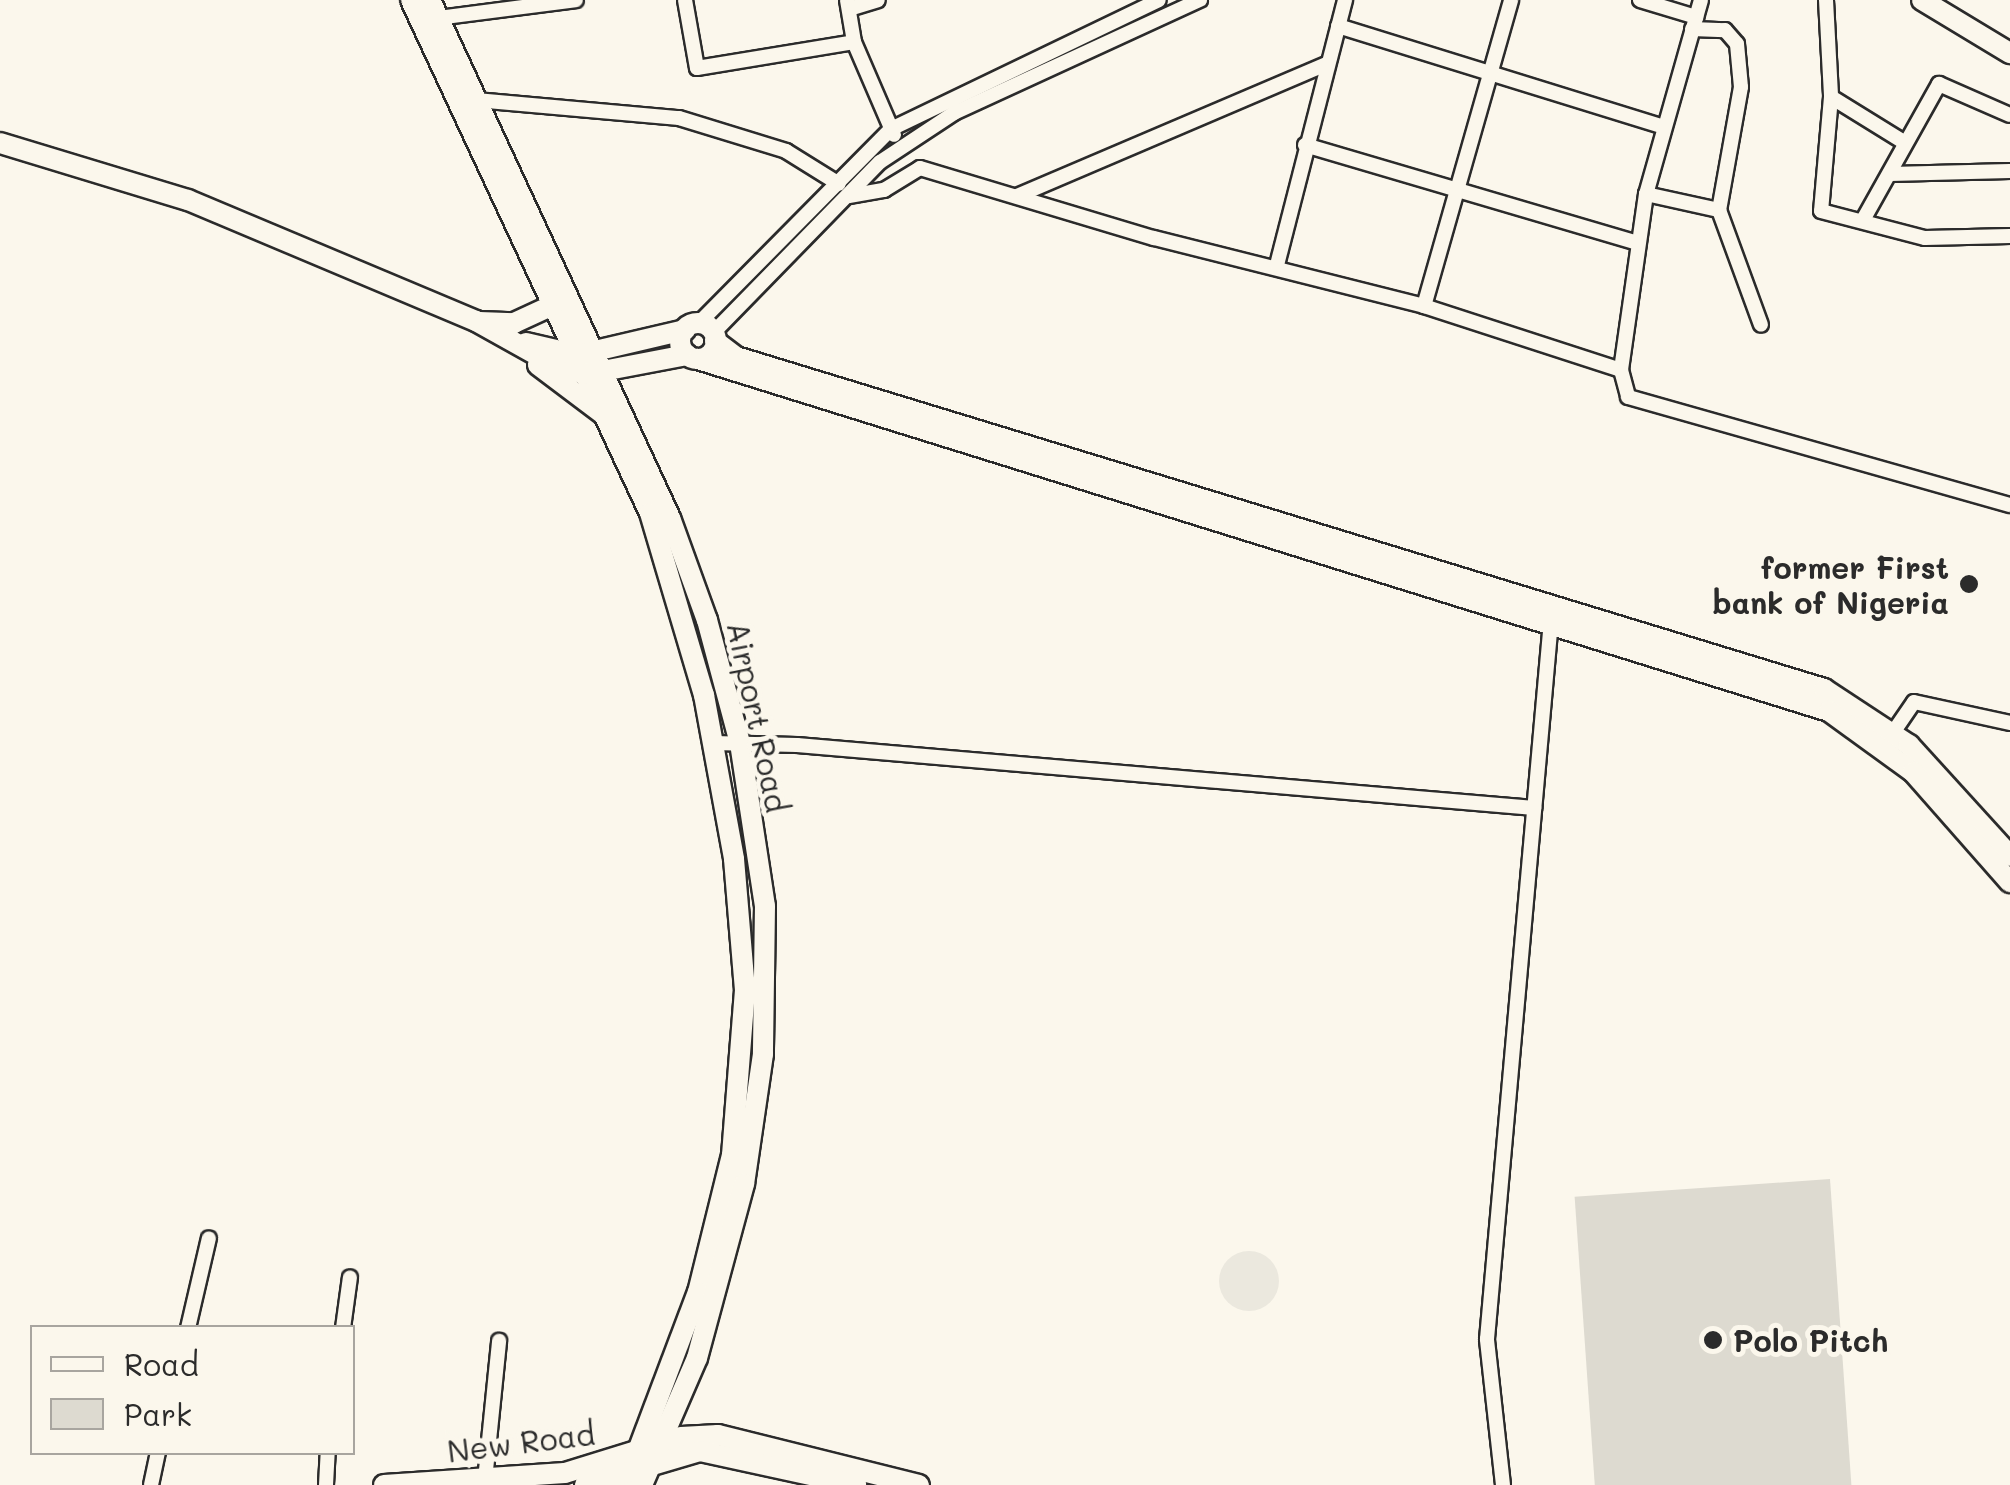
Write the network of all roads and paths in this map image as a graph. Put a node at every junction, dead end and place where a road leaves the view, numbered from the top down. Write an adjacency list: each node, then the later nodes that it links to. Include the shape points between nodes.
1 (411, 0): 43 (main road, Airport Road)
2 (576, 0): 15 (street)
3 (685, 0): 18 (street, via 697,68)
4 (878, 0): 14 (street)
5 (1160, 0): 27 (street)
6 (1200, 0): 31 (street, via 954,113)
7 (1346, 0): 17 (street)
8 (1511, 0): 22 (street)
9 (1640, 0): 16 (street)
10 (1701, 0): 16 (street)
11 (1826, 0): 23 (street)
12 (1922, 0): 20 (main road)
13 (1940, 0): 19 (main road)
14 (848, 4): 18 (street)
15 (434, 9): 24 (main road, Airport Road)
16 (1694, 23): 26 (street); 38 (street, via 1725,30 1737,44 1741,87)
17 (1338, 26): 21 (street); 22 (street)
18 (854, 42): 27 (street)
19 (2010, 42)
20 (2010, 53)
21 (1326, 64): 30 (street); 37 (street)
22 (1487, 71): 26 (street); 34 (street)
23 (1831, 97): 28 (street); 39 (street, via 1818,208)
24 (476, 100): 35 (street, via 679,118 786,151); 51 (main road, Airport Road)
25 (2010, 115): 28 (street, via 1939,84)
26 (1664, 127): 36 (street)
27 (890, 129): 31 (street); 35 (street)
28 (1904, 142): 33 (street)
29 (0, 143): 45 (main road, via 188,200)
30 (1306, 145): 34 (street); 42 (street)
31 (902, 148): 35 (street)
32 (2010, 171): 33 (street)
33 (1890, 174): 39 (street)
34 (1455, 187): 41 (street); 44 (street)
35 (844, 190): 37 (street, via 884,190 920,168); 47 (street)
36 (1646, 194): 38 (street); 41 (street)
37 (1017, 196): 42 (street, via 1154,238)
38 (1720, 210): 46 (street)
39 (1863, 220): 40 (street, via 1925,238)
40 (2010, 236)
41 (1637, 242): 52 (street)
42 (1277, 264): 44 (street)
43 (553, 305): 45 (main road, via 514,323); 51 (main road, Airport Road)
44 (1424, 306): 52 (street)
45 (476, 322): 48 (main road)
46 (1761, 325)
47 (703, 332): 50 (main road); 50 (main road, via 680,344); 51 (main road); 57 (main road, via 736,357 1795,678 1855,705)
48 (502, 337): 49 (main road); 51 (main road)
49 (522, 351): 51 (main road); 53 (main road)
50 (693, 357): 51 (main road); 55 (main road)
51 (591, 362): 53 (main road, Airport Road); 59 (main road, Airport Road, via 708,620)
52 (1621, 370): 54 (street, via 1633,401)
53 (606, 416): 58 (main road, Airport Road, via 662,549)
54 (2010, 506)
55 (1551, 621): 57 (main road, via 1781,692); 60 (street)
56 (2010, 724): 57 (street, via 1914,702)
57 (1889, 739): 61 (main road); 62 (main road)
58 (714, 743): 59 (street); 63 (main road, Airport Road)
59 (740, 743): 60 (street); 63 (main road, Airport Road, via 764,906)
60 (1534, 808): 80 (street, via 1487,1339)
61 (2010, 856)
62 (2010, 882)
63 (756, 990): 71 (main road, Airport Road, via 758,1112 744,1184 697,1358)
64 (209, 1238): 66 (street)
65 (350, 1277): 67 (street)
66 (189, 1325)
67 (343, 1325)
68 (499, 1341): 72 (street)
69 (157, 1455): 73 (street)
70 (328, 1455): 74 (street)
71 (642, 1466): 72 (main road, New Road); 77 (main road, New Road); 78 (main road, via 724,1452); 79 (main road, via 698,1435 743,1439)
72 (485, 1480): 76 (main road, New Road)
73 (151, 1485)
74 (326, 1485)
75 (384, 1485): 76 (main road, New Road)
76 (399, 1485)
77 (585, 1485)
78 (856, 1485)
79 (919, 1485)
80 (1503, 1485)

